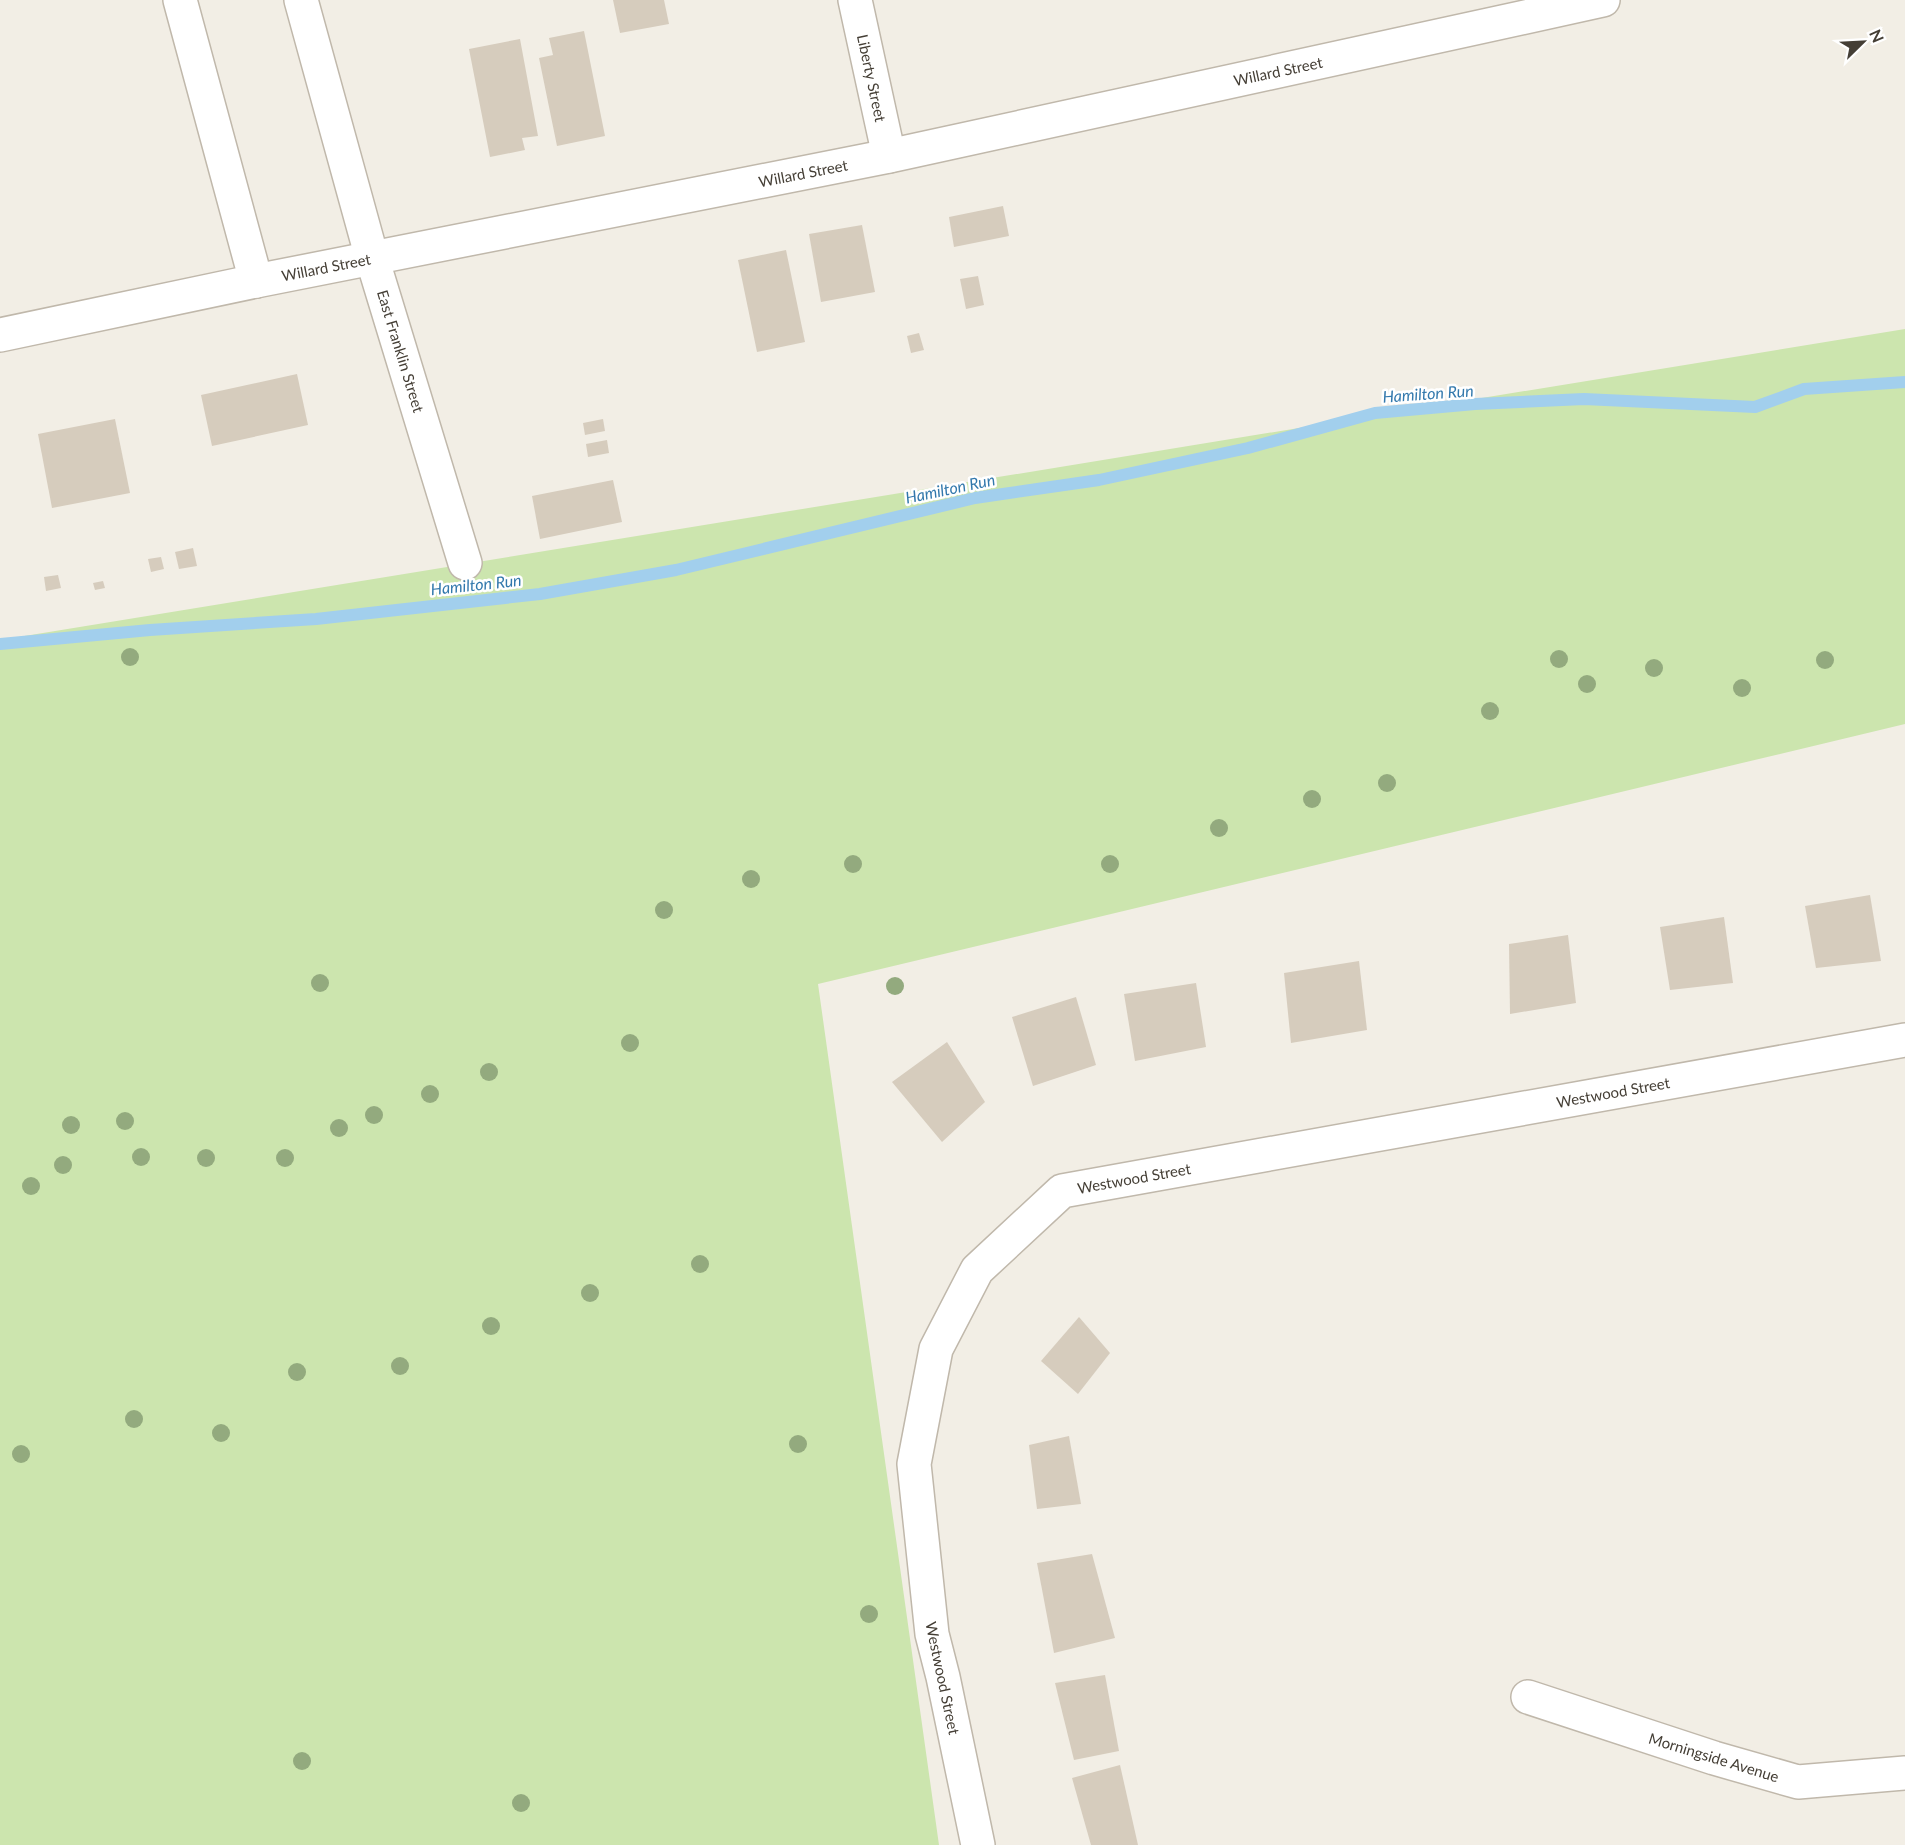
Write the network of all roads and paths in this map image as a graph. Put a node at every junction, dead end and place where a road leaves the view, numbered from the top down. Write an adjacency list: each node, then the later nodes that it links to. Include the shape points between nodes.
1 (180, 0): 7 (street)
2 (301, 0): 6 (street, East Franklin Street)
3 (855, 0): 5 (street, Liberty Street)
4 (1603, 0): 5 (street, Willard Street)
5 (889, 156): 6 (street, Willard Street)
6 (372, 258): 7 (street, Willard Street); 9 (street, East Franklin Street)
7 (256, 281): 8 (street, Willard Street)
8 (0, 335)
9 (465, 563)
10 (1905, 1040): 13 (street, Westwood Street, via 1062,1191 977,1270 936,1349 914,1464 932,1634)
11 (1528, 1697): 12 (street, Morningside Avenue, via 1798,1782)
12 (1905, 1773)
13 (978, 1845)

